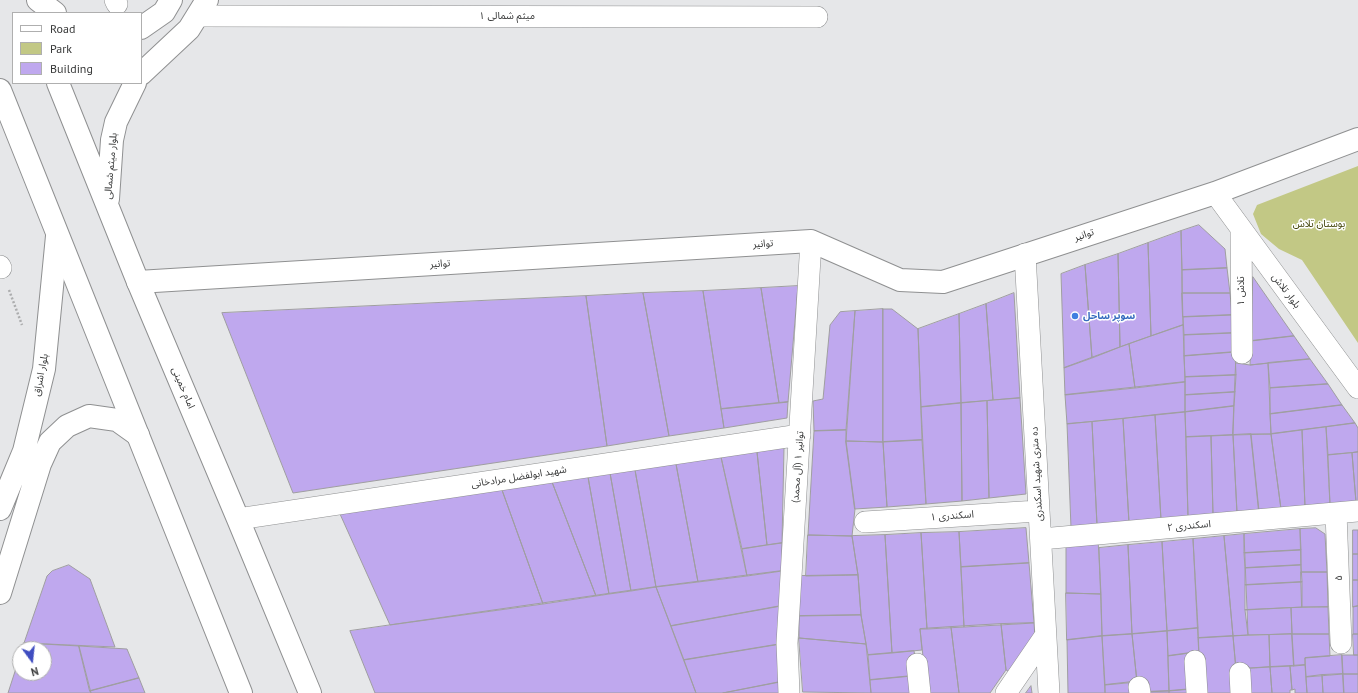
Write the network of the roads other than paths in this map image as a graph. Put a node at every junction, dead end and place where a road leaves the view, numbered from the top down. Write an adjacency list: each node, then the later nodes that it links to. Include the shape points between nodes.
1 (27, 0): 5 (street)
2 (38, 0): 6 (street)
3 (171, 0): 8 (street, via 164,12)
4 (202, 8): 7 (street, میثم شمالی ۱); 9 (street, via 189,29)
5 (32, 12)
6 (54, 12)
7 (816, 17)
8 (142, 27)
9 (142, 73)
10 (58, 84): 15 (street, امام خمینی)
11 (135, 84): 15 (street, بلوار میثم شمالی, via 116,122 112,140)
12 (0, 90): 17 (street)
13 (1358, 139): 14 (street, توانیر)
14 (1215, 193): 16 (street, بلوار تلاش); 19 (street, توانیر)
15 (107, 206): 20 (street, امام خمینی)
16 (1241, 230): 21 (street, تلاش ۱); 22 (street, بلوار تلاش)
17 (57, 236): 23 (street); 25 (street, بلوار اشراق, via 44,369 24,451)
18 (811, 241): 19 (street, توانیر, via 900,280 943,282); 20 (street, توانیر); 24 (street, توانیر ۱ (آل محمد))
19 (1025, 254): 26 (street, ده متری شهید اسکندری)
20 (138, 282): 29 (street, امام خمینی)
21 (1242, 353)
22 (1358, 388)
23 (138, 434): 32 (street, via 117,420 88,416 67,426 50,442 40,464); 38 (street)
24 (800, 435): 29 (street, شهید ابولفضل مرادخانی); 40 (street, توانیر ۱ (آل محمد), via 787,643)
25 (0, 509)
26 (1038, 511): 30 (street, اسکندری ۱); 31 (street, ده متری شهید اسکندری)
27 (1358, 511): 28 (street, اسکندری ۲)
28 (1336, 513): 31 (street, اسکندری ۲); 34 (street, ۵)
29 (238, 519): 39 (street, امام خمینی)
30 (865, 522)
31 (1041, 539): 33 (street, ده متری شهید اسکندری)
32 (0, 593)
33 (1045, 636): 42 (street); 43 (street, ده متری شهید اسکندری)
34 (1341, 643)
35 (1195, 660): 44 (street)
36 (917, 664): 41 (street)
37 (1240, 673): 45 (street)
38 (241, 693)
39 (310, 693)
40 (789, 693)
41 (920, 693)
42 (1006, 693)
43 (1050, 693)
44 (1197, 693)
45 (1241, 693)

